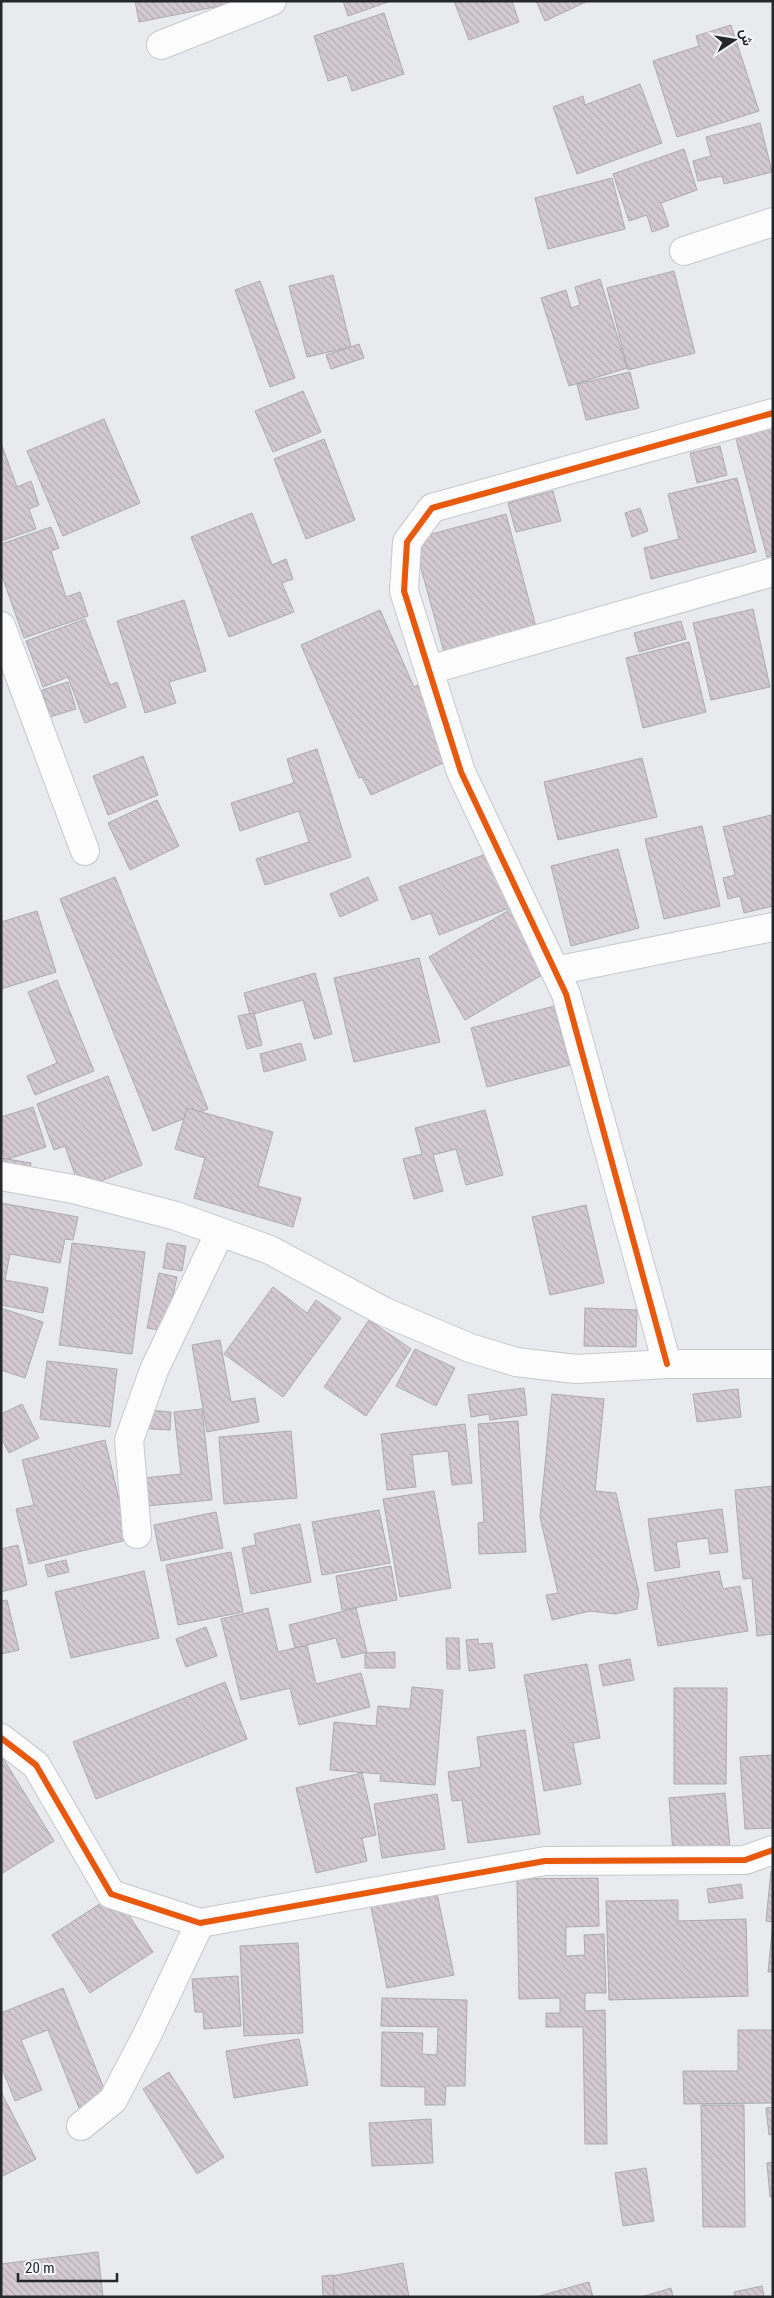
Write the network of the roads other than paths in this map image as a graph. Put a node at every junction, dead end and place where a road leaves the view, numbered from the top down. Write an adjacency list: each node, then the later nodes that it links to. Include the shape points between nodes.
1 (272, 1): 2 (street)
2 (161, 45)
3 (773, 222): 4 (street)
4 (684, 250)
5 (773, 413): 8 (street, via 432,508 407,542 404,591)
6 (773, 572): 8 (street)
7 (1, 626): 9 (street)
8 (429, 670): 11 (street, via 461,772)
9 (85, 851)
10 (773, 927): 11 (street)
11 (555, 971): 14 (street, via 566,994)
12 (1, 1176): 13 (street, via 73,1189 176,1216)
13 (220, 1232): 14 (street, via 270,1250 385,1312 470,1348 516,1362 576,1369); 16 (street, via 154,1370 129,1440)
14 (667, 1364): 15 (street)
15 (773, 1364)
16 (136, 1534)
17 (1, 1738): 19 (street, via 36,1764 111,1894)
18 (773, 1850): 19 (street, via 745,1860 544,1861)
19 (200, 1922): 20 (street, via 113,2100)
20 (81, 2126)

